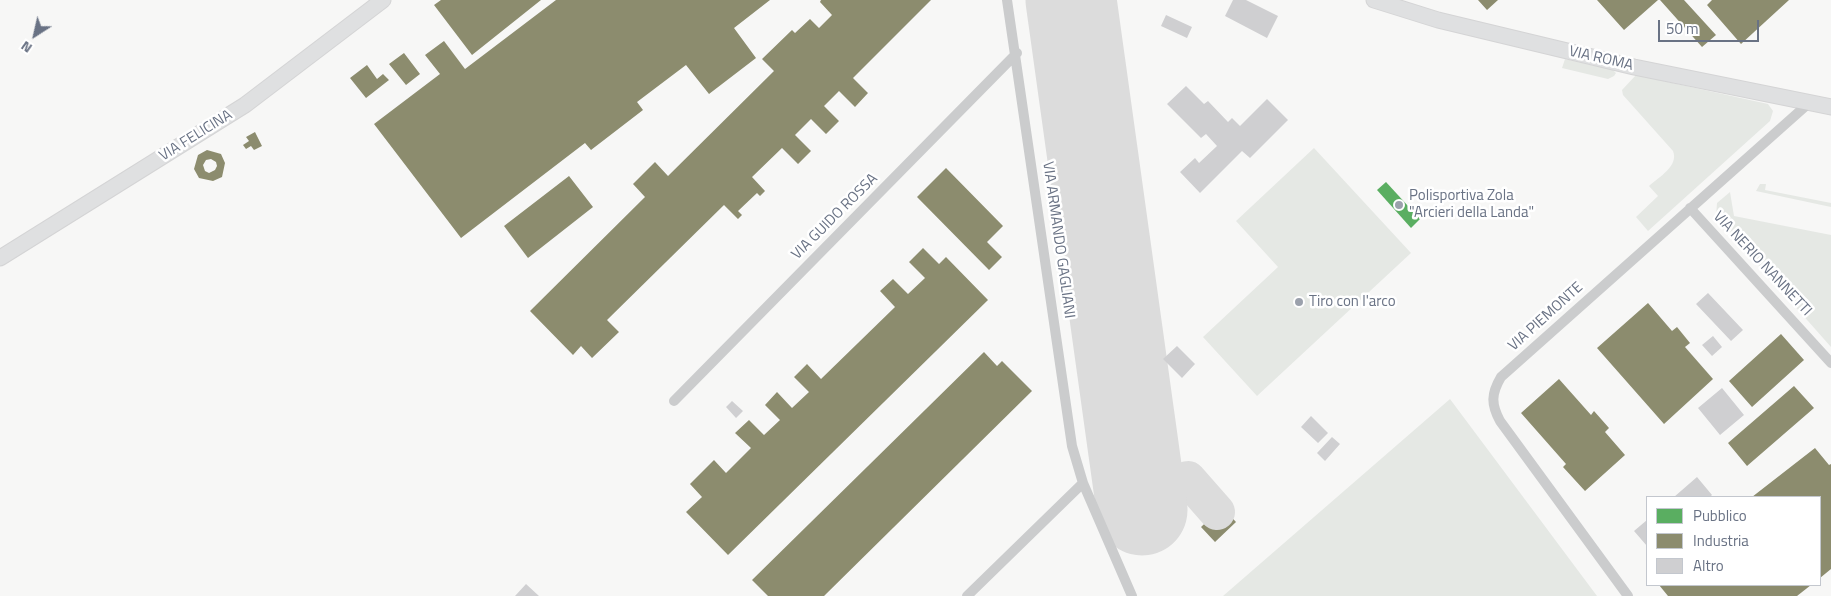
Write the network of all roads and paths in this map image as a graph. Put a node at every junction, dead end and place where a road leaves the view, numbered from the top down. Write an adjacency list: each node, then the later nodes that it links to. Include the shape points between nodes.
1 (383, 0): 8 (street, VIA FELICINA, via 244,105)
2 (1008, 0): 4 (street, VIA ARMANDO GAGLIANI)
3 (1374, 0): 5 (street, VIA ROMA, via 1486,32)
4 (1017, 54): 10 (street, VIA GUIDO ROSSA); 11 (street, VIA ARMANDO GAGLIANI, via 1072,446)
5 (1809, 103): 6 (street, VIA ROMA); 7 (street, VIA PIEMONTE)
6 (1831, 107)
7 (1690, 208): 9 (street, VIA NERIO NANNETTI); 14 (street, VIA PIEMONTE, via 1501,377 1492,399 1500,421)
8 (0, 258)
9 (1831, 363)
10 (674, 401)
11 (1084, 484): 12 (street, VIA ARMANDO GAGLIANI); 13 (street)
12 (1129, 593)
13 (967, 596)
14 (1628, 596)

